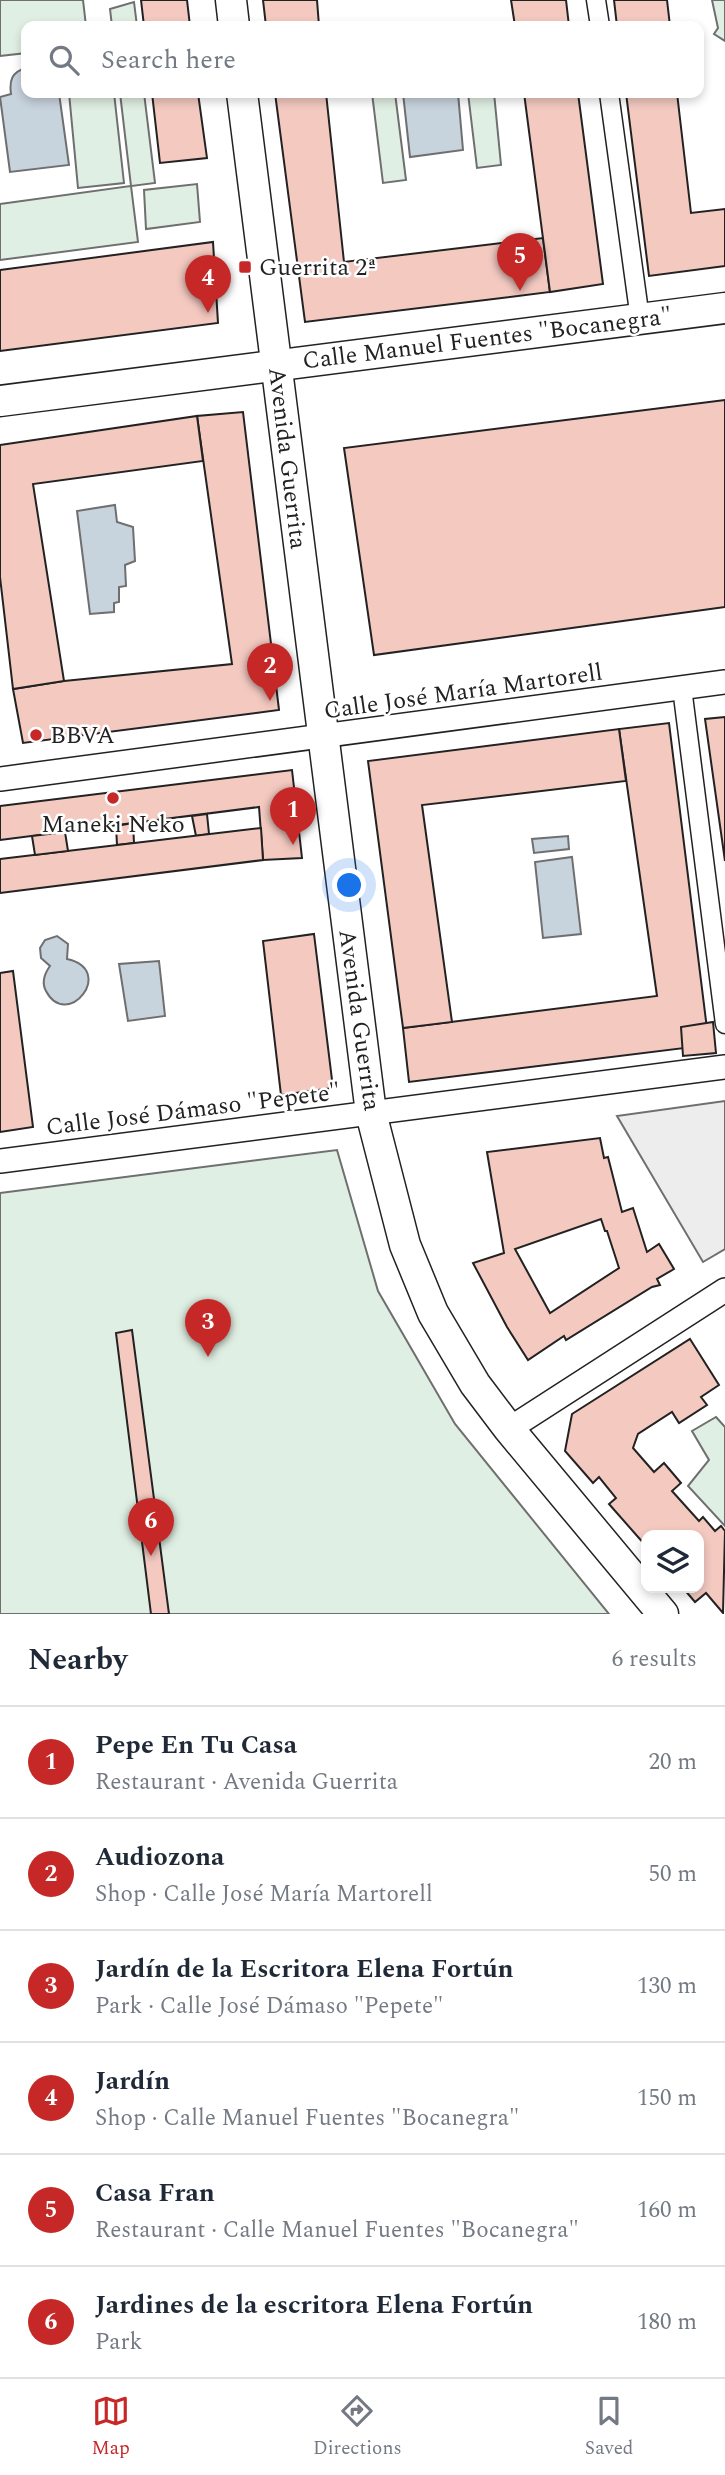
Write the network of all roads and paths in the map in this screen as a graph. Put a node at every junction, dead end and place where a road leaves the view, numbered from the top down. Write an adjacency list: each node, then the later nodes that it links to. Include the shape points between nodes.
1 (231, 0): 3 (street)
2 (596, 0): 4 (street)
3 (233, 21)
4 (599, 21)
5 (243, 98): 9 (street, Avenida Guerrita)
6 (610, 98): 8 (street)
7 (725, 308): 8 (street, Calle Manuel Fuentes "Bocanegra")
8 (640, 319): 9 (street, Calle Manuel Fuentes "Bocanegra")
9 (276, 365): 10 (street, Calle Manuel Fuentes "Bocanegra"); 13 (street, Avenida Guerrita)
10 (0, 401)
11 (725, 682): 12 (street, Calle José María Martorell)
12 (682, 688): 13 (street, Calle José María Martorell); 15 (street)
13 (324, 736): 14 (street, Calle José María Martorell); 17 (street, Avenida Guerrita)
14 (0, 779)
15 (725, 1024)
16 (725, 1067): 17 (street, Calle José Dámaso "Pepete")
17 (371, 1113): 18 (street, Calle José Dámaso "Pepete"); 20 (street, Avenida Guerrita, via 405,1245 433,1313 475,1384)
18 (0, 1161)
19 (725, 1290): 20 (street)
20 (509, 1429): 21 (street, Avenida Guerrita)
21 (663, 1614)

